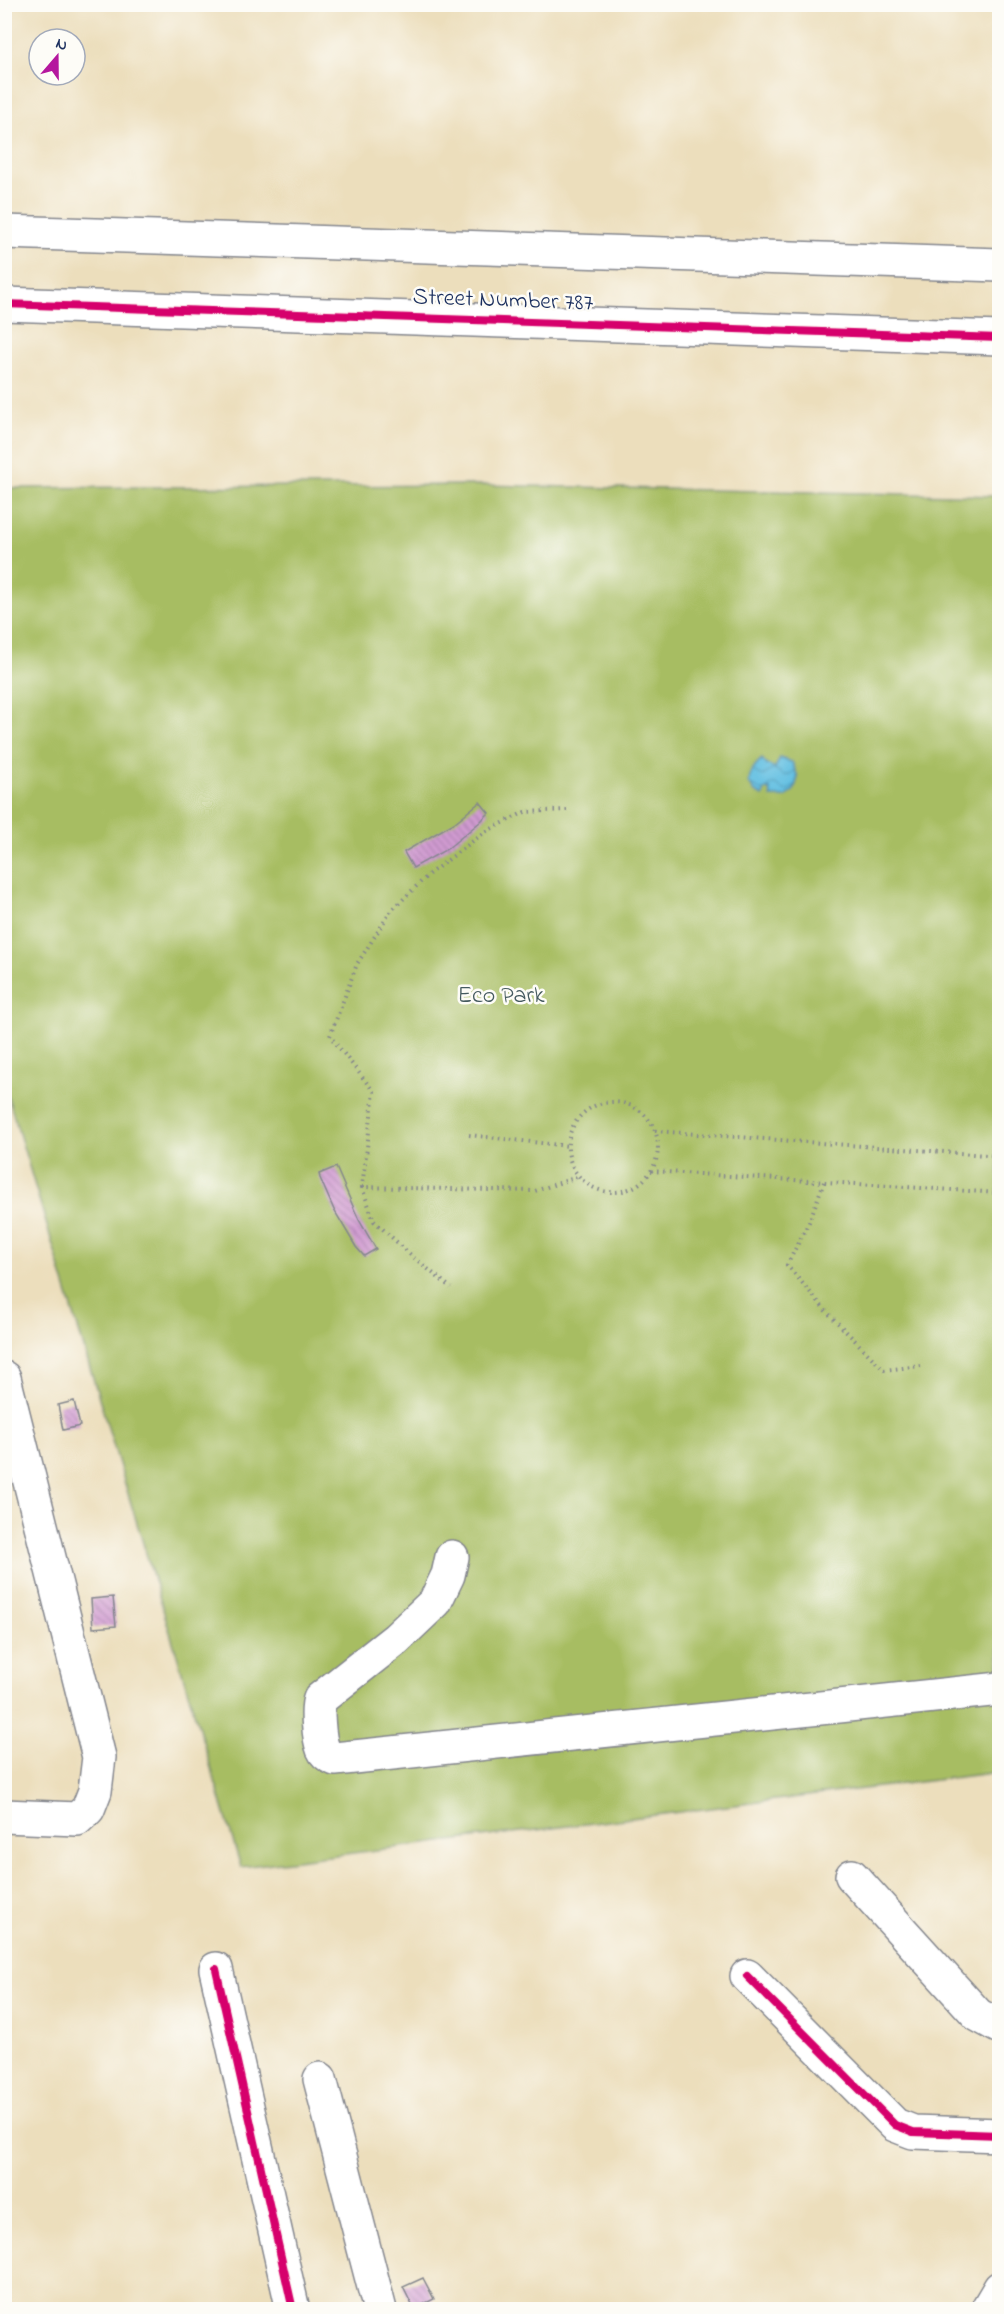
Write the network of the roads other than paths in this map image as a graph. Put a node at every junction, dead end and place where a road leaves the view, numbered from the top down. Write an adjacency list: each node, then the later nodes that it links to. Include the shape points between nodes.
1 (4, 232): 2 (street)
2 (999, 265)
3 (4, 304): 4 (street, Street Number 787)
4 (999, 338)
5 (4, 1378): 8 (street, via 99,1757 95,1791 88,1809 76,1819)
6 (452, 1557): 7 (street, via 435,1602 396,1639 320,1699 317,1711 324,1750 335,1760)
7 (999, 1689)
8 (4, 1816)
9 (852, 1876): 12 (street, via 978,2015)
10 (216, 1969): 16 (street)
11 (747, 1976): 14 (street, via 895,2125 913,2132)
12 (999, 2026)
13 (320, 2079): 17 (street)
14 (999, 2135)
15 (999, 2288): 18 (street)
16 (293, 2310)
17 (380, 2310)
18 (987, 2310)

